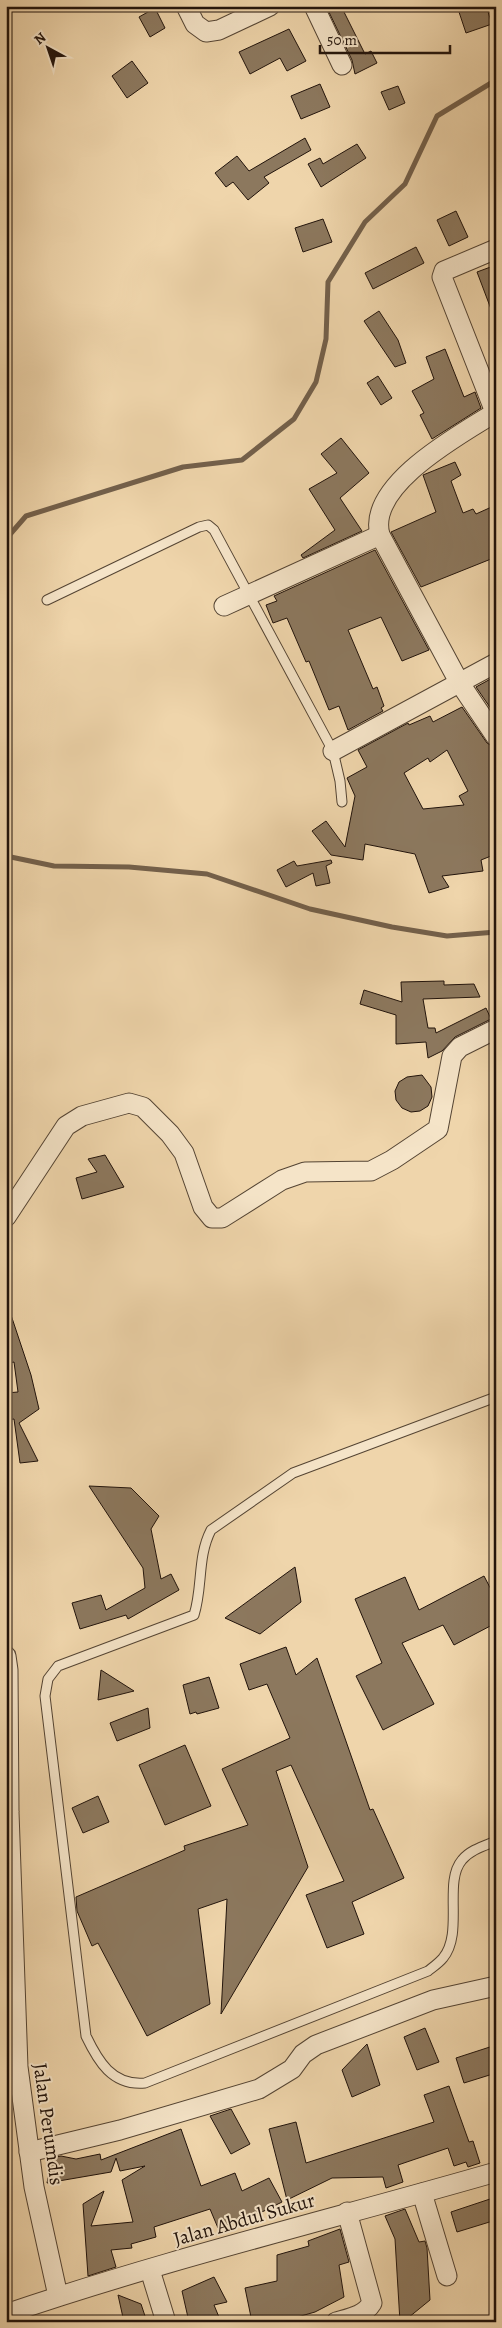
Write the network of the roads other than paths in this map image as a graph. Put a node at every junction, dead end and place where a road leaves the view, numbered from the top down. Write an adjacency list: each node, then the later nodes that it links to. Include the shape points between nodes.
1 (186, 6): 2 (street, via 195,24 206,32 219,30)
2 (270, 6)
3 (314, 6): 4 (street)
4 (342, 65)
5 (496, 249): 6 (street, via 444,271 442,277)
6 (496, 412): 7 (street, via 404,476 380,514 377,525)
7 (380, 536): 8 (street); 12 (street)
8 (250, 594): 9 (lane, via 214,530 208,525); 10 (street); 14 (lane)
9 (47, 600)
10 (224, 606)
11 (496, 663): 12 (street)
12 (459, 682): 13 (street); 14 (street)
13 (496, 737)
14 (333, 751): 15 (lane)
15 (342, 802)
16 (496, 1029): 17 (street, via 460,1047 452,1056 438,1129 371,1171 305,1172 282,1180 222,1218 212,1218 203,1207 184,1153 143,1107 129,1103 82,1116 66,1126)
17 (6, 1216)
18 (496, 1397): 21 (lane, via 293,1473 211,1530 200,1568 194,1615 58,1666 48,1679 45,1696 84,2026 94,2053 104,2068 120,2079 132,2084 145,2083 428,1971 444,1957 452,1940 455,1874 461,1861)
19 (6, 1656): 20 (street, Jalan Perumdis)
20 (8, 1812): 23 (street, Jalan Perumdis)
21 (496, 1841)
22 (496, 1986): 24 (street, via 433,2000 316,2045 303,2054 292,2070 259,2089 120,2130)
23 (12, 2069): 24 (street, Jalan Perumdis)
24 (29, 2152): 30 (street, Jalan Perumdis)
25 (496, 2172): 26 (street, Jalan Abdul Sukur)
26 (422, 2193): 27 (street, Jalan Abdul Sukur); 29 (street)
27 (346, 2212): 28 (street, Jalan Abdul Sukur); 33 (street, via 372,2303 357,2316)
28 (150, 2270): 30 (street, Jalan Abdul Sukur); 32 (street)
29 (447, 2276)
30 (58, 2296): 31 (street, Jalan Abdul Sukur)
31 (6, 2314)
32 (166, 2322)
33 (336, 2322)

